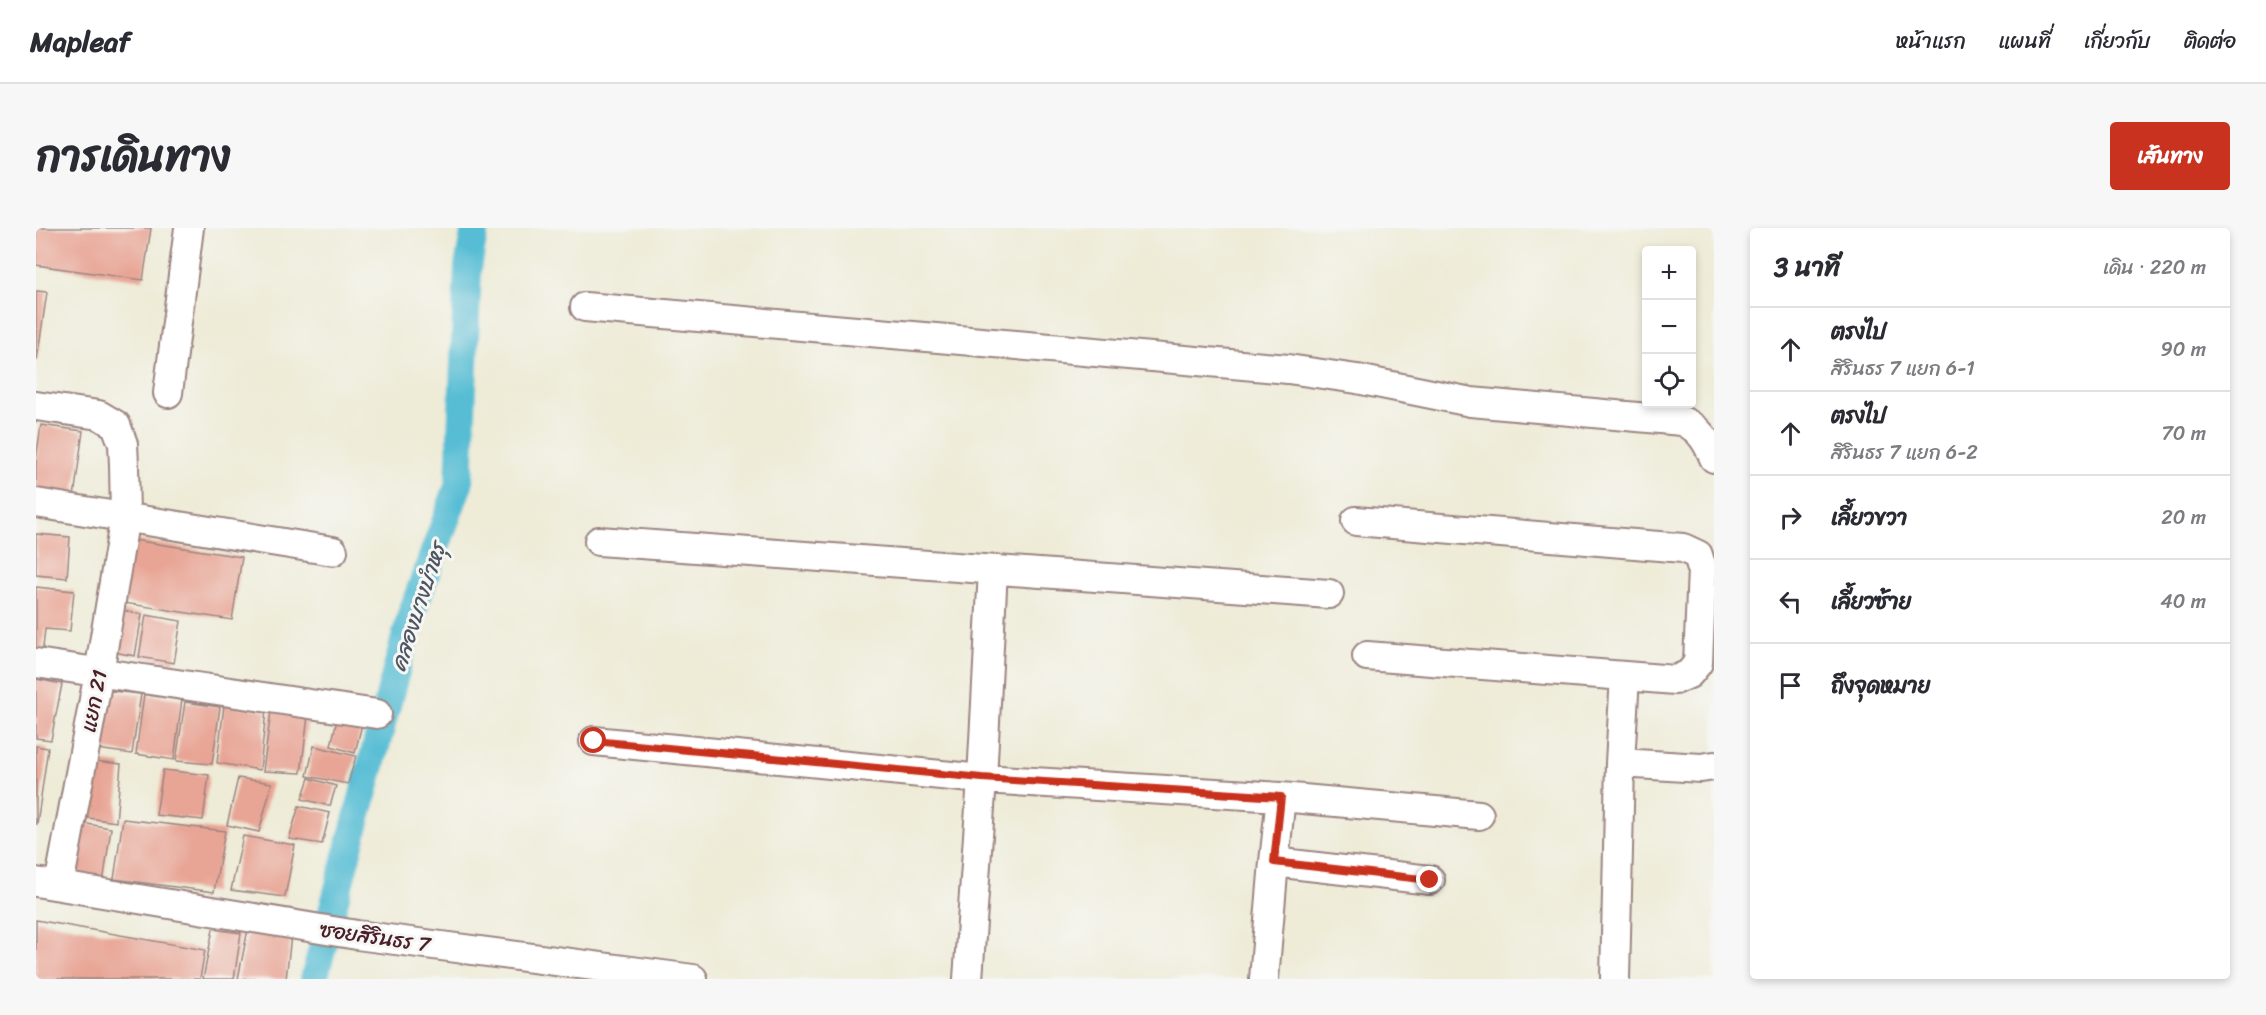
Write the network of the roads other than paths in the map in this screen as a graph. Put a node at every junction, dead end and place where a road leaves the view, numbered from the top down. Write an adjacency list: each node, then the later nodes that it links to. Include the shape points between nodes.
1 (189, 228): 3 (street)
2 (585, 307): 5 (street, via 1288,369 1471,402 1682,421 1694,426)
3 (168, 393)
4 (36, 406): 7 (street, แยก 21, via 99,415 116,425 123,444)
5 (1714, 458)
6 (36, 503): 7 (street)
7 (125, 516): 10 (street); 15 (street, แยก 21)
8 (1356, 521): 16 (street, via 1683,548 1698,555 1702,569 1698,663 1689,674 1675,680)
9 (599, 541): 11 (street)
10 (333, 551)
11 (993, 570): 12 (street); 21 (street)
12 (1329, 594)
13 (1367, 656): 16 (street)
14 (36, 663): 15 (street)
15 (99, 673): 17 (street); 26 (street, แยก 21)
16 (1625, 676): 19 (street)
17 (377, 714)
18 (594, 741): 21 (street)
19 (1620, 763): 20 (street); 30 (street)
20 (1714, 766)
21 (982, 778): 22 (street); 28 (street)
22 (1281, 797): 23 (street); 24 (street)
23 (1479, 815)
24 (1274, 862): 25 (street); 29 (street)
25 (1430, 880)
26 (47, 883): 27 (street, ซอยสิรินธร 7, via 357,935)
27 (693, 979)
28 (968, 979)
29 (1264, 979)
30 (1615, 979)

